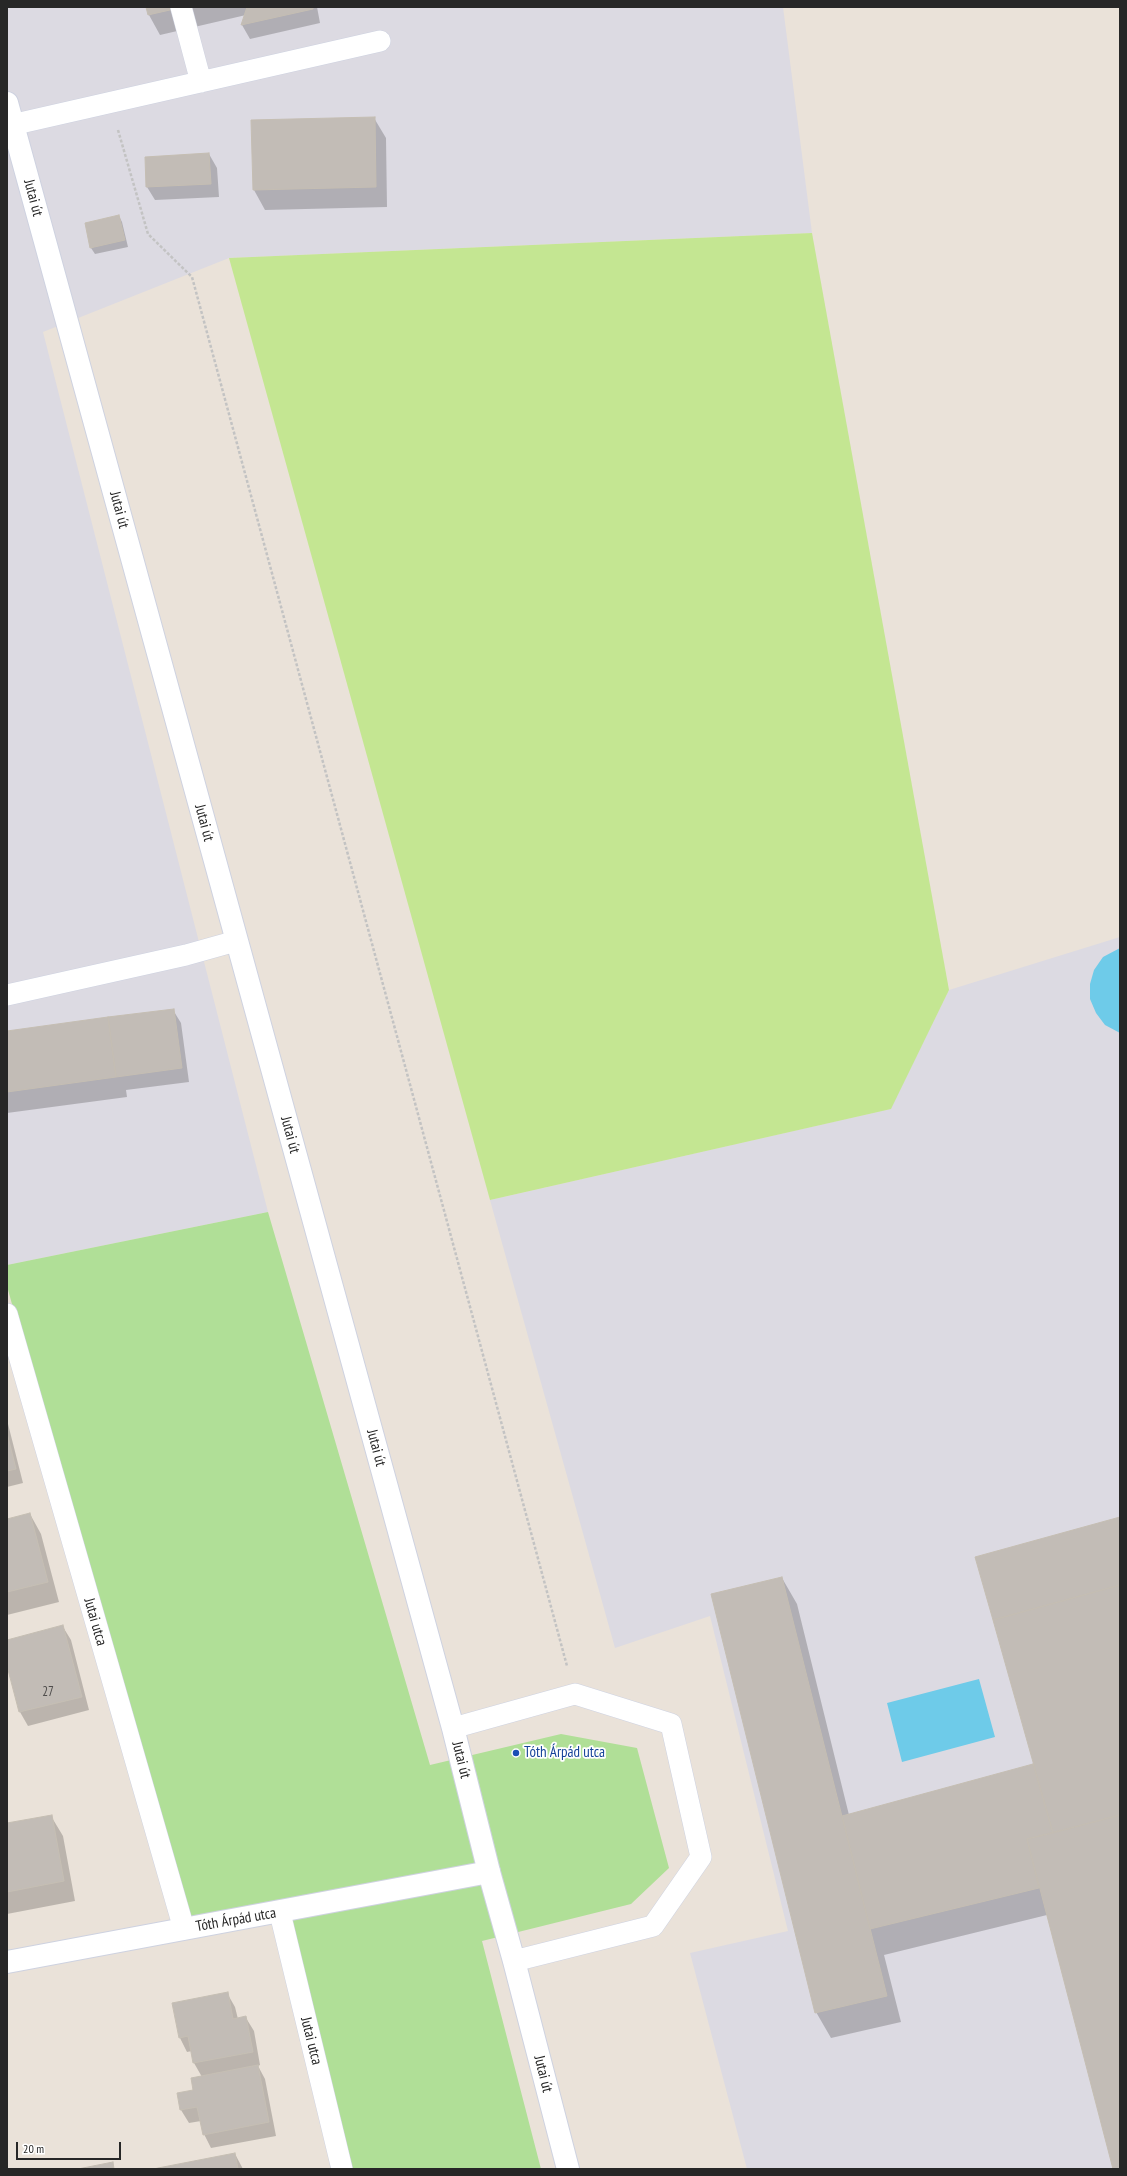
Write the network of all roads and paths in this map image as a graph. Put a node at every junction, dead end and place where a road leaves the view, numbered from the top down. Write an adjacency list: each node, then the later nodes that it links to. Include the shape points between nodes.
1 (181, 7): 3 (lane)
2 (380, 41): 3 (lane)
3 (201, 82): 4 (lane)
4 (110, 101): 6 (lane); 10 (path, via 148,234 192,277)
5 (7, 103): 6 (main road, Jutai út)
6 (10, 125): 7 (main road, Jutai út)
7 (236, 941): 8 (lane, via 186,955); 11 (main road, Jutai út)
8 (7, 995)
9 (7, 1314): 14 (lane, Jutai utca)
10 (575, 1694): 11 (lane); 15 (lane, via 670,1724 701,1857 654,1926)
11 (453, 1728): 12 (main road, Jutai út)
12 (489, 1872): 13 (main road, Tóth Árpád utca); 15 (main road, Jutai út)
13 (280, 1912): 14 (main road, Tóth Árpád utca); 17 (lane, Jutai utca)
14 (184, 1929): 16 (main road, Tóth Árpád utca)
15 (514, 1961): 18 (main road, Jutai út)
16 (7, 1962)
17 (342, 2169)
18 (568, 2169)

